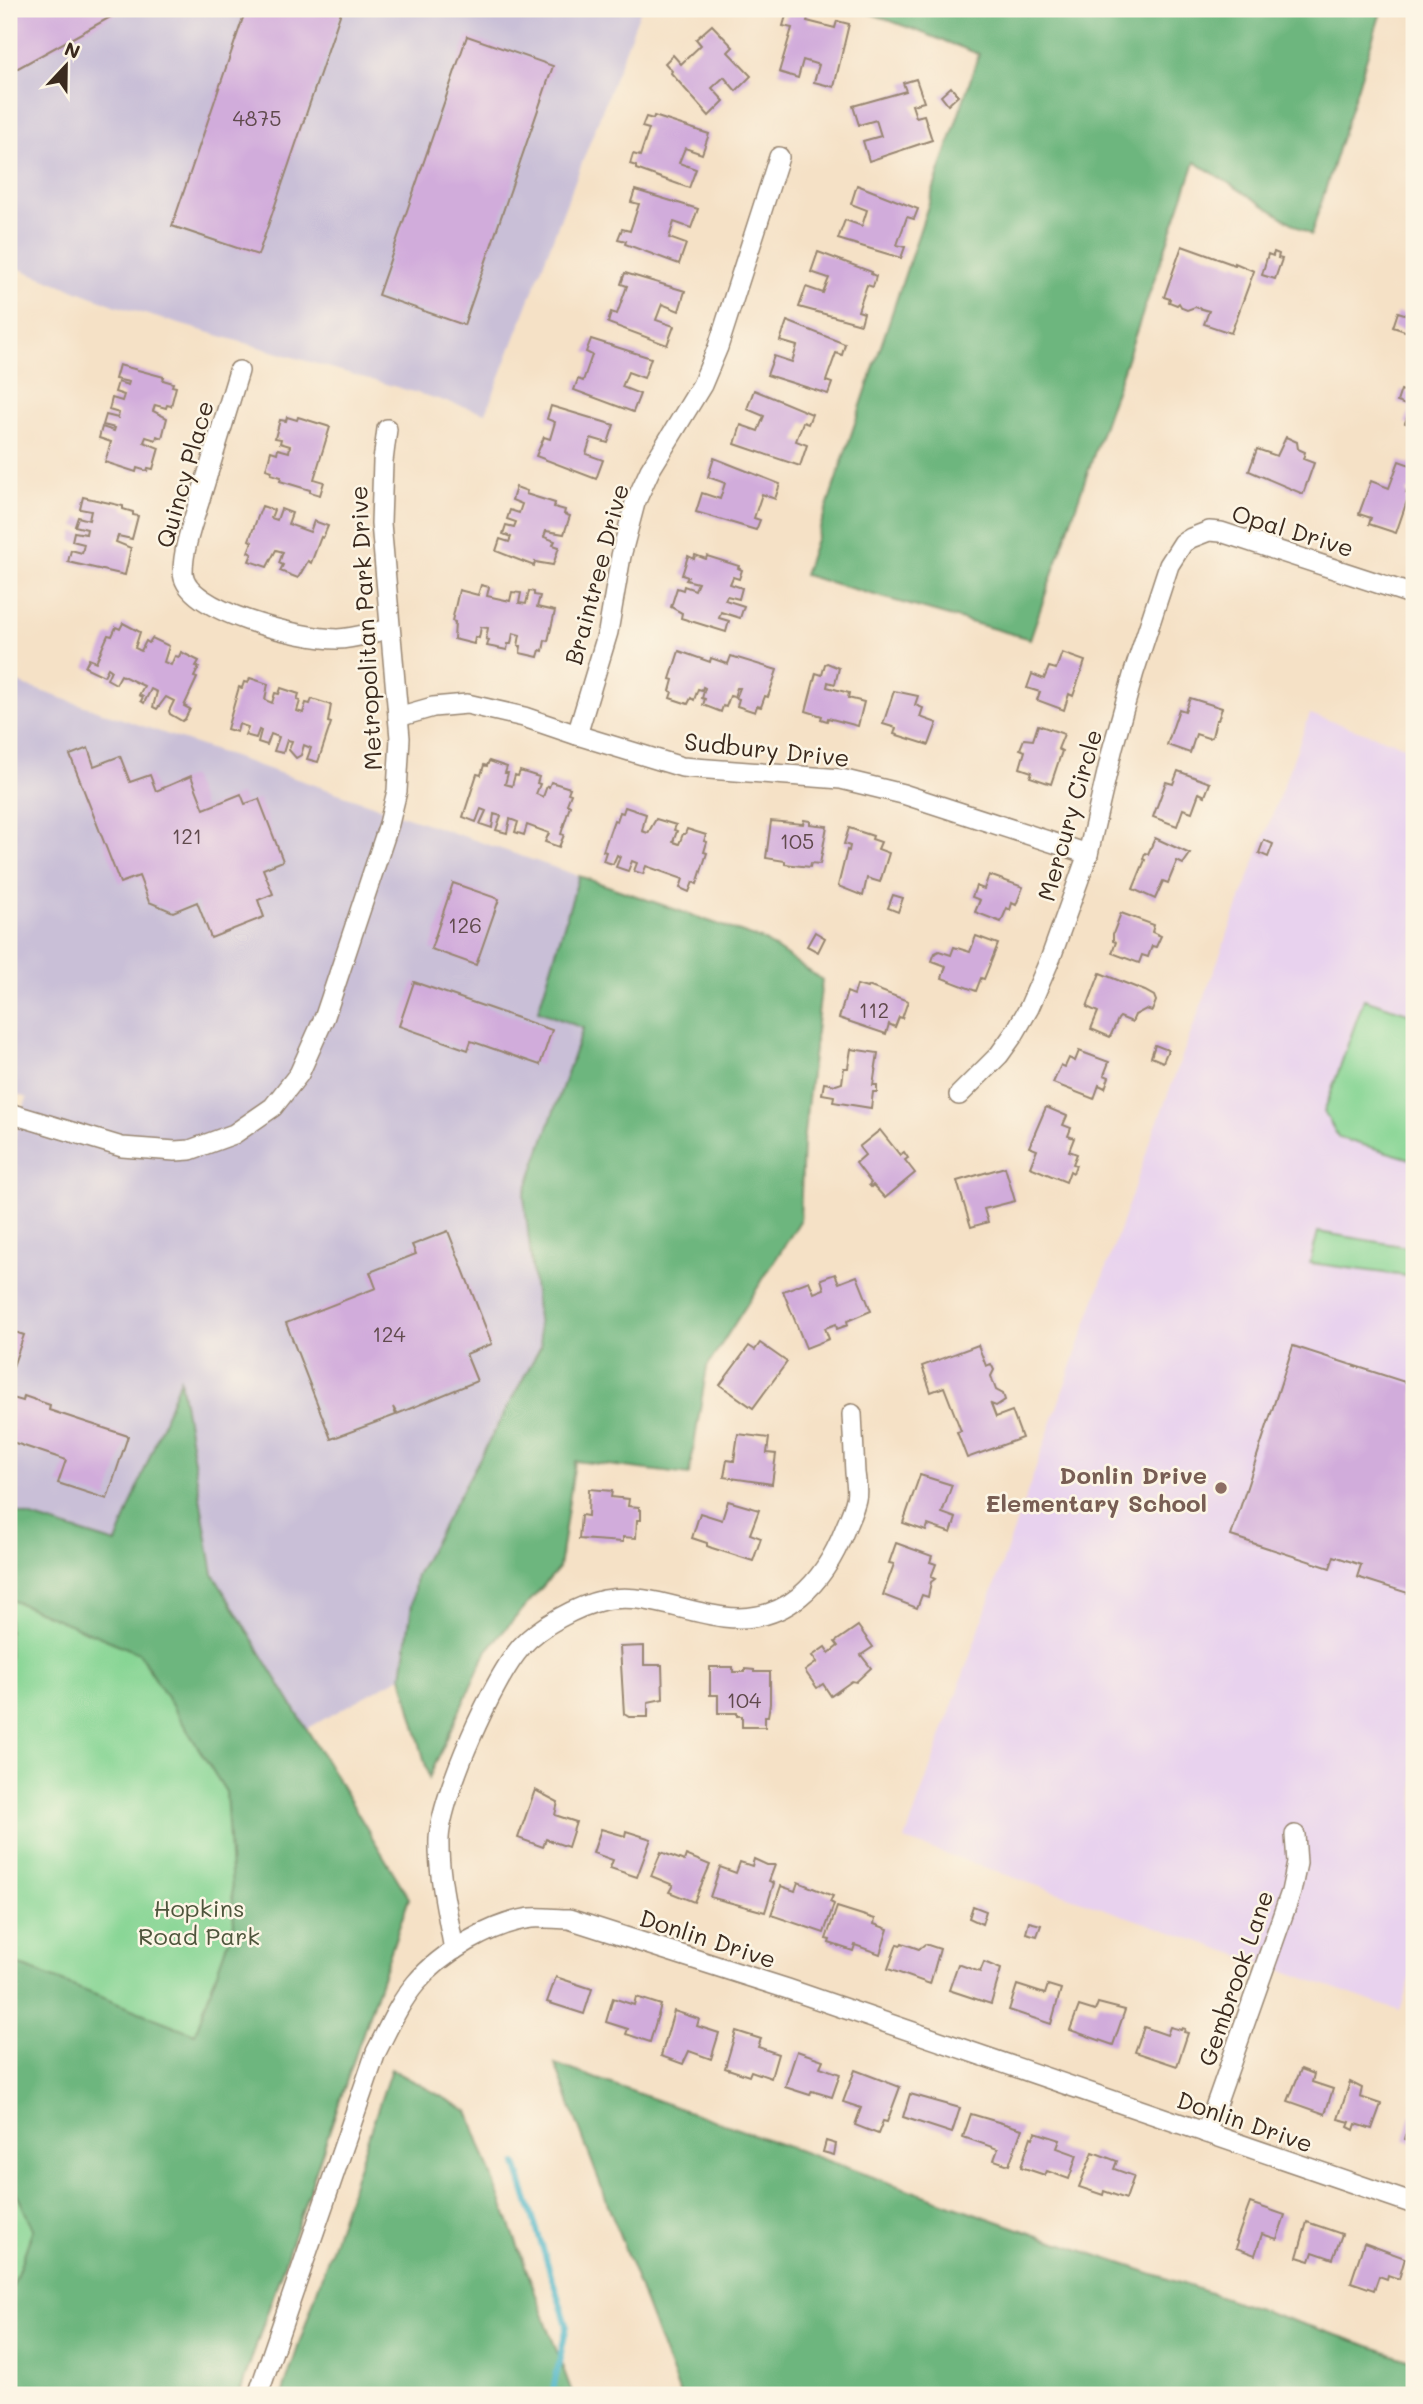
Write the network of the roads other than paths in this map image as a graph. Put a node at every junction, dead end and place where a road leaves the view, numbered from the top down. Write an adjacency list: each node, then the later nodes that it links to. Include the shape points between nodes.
1 (779, 157): 8 (street, Braintree Drive, via 718,347 702,385 635,503 608,632)
2 (239, 371): 6 (street, Quincy Place, via 187,542 185,583 224,611 267,628 340,639)
3 (387, 429): 6 (street, Metropolitan Park Drive, via 381,523)
4 (1169, 565): 5 (street, Opal Drive, via 1183,543 1209,531 1221,532); 9 (street, Mercury Circle, via 1134,672)
5 (1414, 595)
6 (389, 629): 7 (street, Metropolitan Park Drive)
7 (398, 717): 8 (street, Sudbury Drive, via 433,707 467,705); 11 (street, Metropolitan Park Drive, via 397,791 389,824 326,1016 299,1074 272,1107 234,1134 175,1151 122,1147)
8 (577, 735): 9 (street, Sudbury Drive, via 682,767 841,779 903,794)
9 (1088, 854): 10 (street, Mercury Circle, via 1029,1008 999,1055)
10 (960, 1095)
11 (9, 1114)
12 (852, 1414): 14 (street, via 857,1498 836,1552 804,1593 786,1607 742,1619 661,1601 602,1601 558,1618 522,1645 496,1684 450,1789 439,1837)
13 (1295, 1835): 15 (street, Gembrook Lane, via 1297,1863 1291,1892)
14 (454, 1950): 15 (street, Donlin Drive, via 485,1932 531,1918 569,1919); 17 (street, Donlin Drive, via 416,1983 376,2052)
15 (1206, 2133): 16 (street, Donlin Drive)
16 (1414, 2204)
17 (258, 2395)

